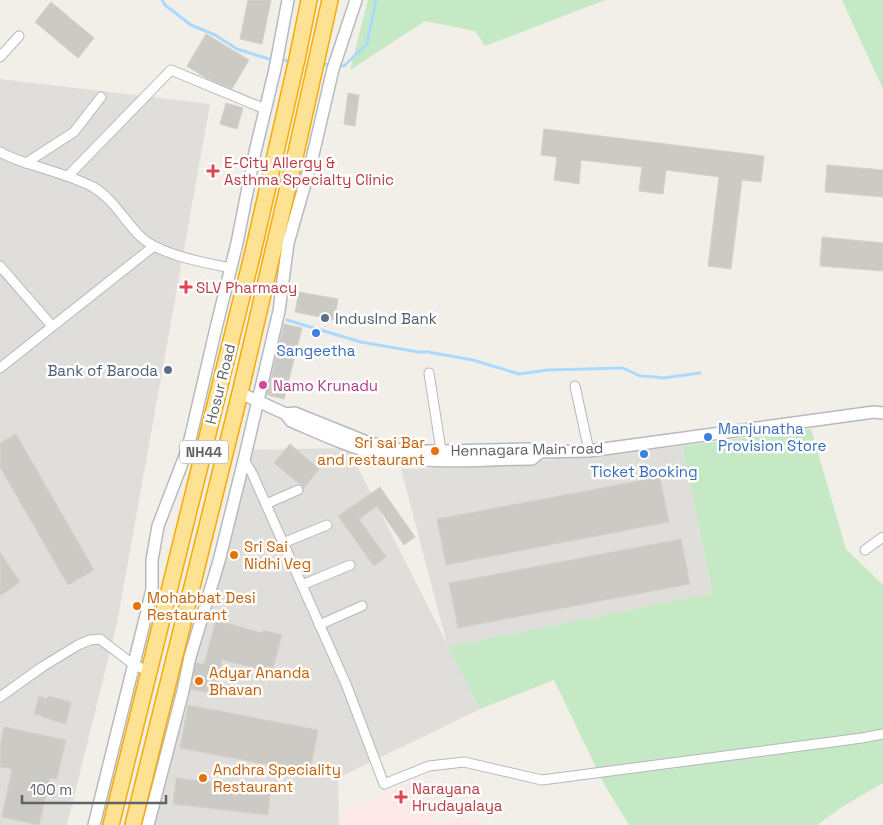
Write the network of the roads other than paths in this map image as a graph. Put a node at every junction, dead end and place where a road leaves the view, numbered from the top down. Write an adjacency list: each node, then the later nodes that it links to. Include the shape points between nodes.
1 (288, 0): 8 (street)
2 (309, 0): 36 (highway, Hosur Road / NH44, via 253,252)
3 (330, 0): 19 (highway, Hosur Road / NH44)
4 (356, 0): 20 (street, via 331,78 288,243 279,311)
5 (19, 36): 6 (street)
6 (0, 57)
7 (101, 97): 10 (street, via 74,132)
8 (265, 109): 11 (street, via 171,70); 14 (street)
9 (0, 152): 10 (street)
10 (26, 163): 11 (street)
11 (68, 176): 12 (street, via 107,196 141,237)
12 (154, 246): 14 (street, via 204,263); 15 (street)
13 (0, 266): 15 (street)
14 (231, 268): 35 (street, via 188,448 158,526 152,560 152,590)
15 (52, 326): 16 (street)
16 (0, 368)
17 (429, 373): 23 (street)
18 (575, 386): 22 (street)
19 (240, 393): 20 (street, Hennagara Main road); 41 (highway, Hosur Road / NH44)
20 (257, 400): 23 (street, Hennagara Main road, via 286,414 295,413 386,448); 24 (street)
21 (883, 413): 22 (street, Hennagara Main road)
22 (589, 451): 23 (street, Hennagara Main road, via 540,452 530,449)
23 (442, 456)
24 (244, 460): 26 (street); 42 (street)
25 (298, 490): 26 (street)
26 (266, 504): 29 (street)
27 (327, 525): 29 (street)
28 (883, 536): 30 (street)
29 (283, 543): 32 (street)
30 (865, 550)
31 (350, 565): 32 (street)
32 (302, 585): 34 (street)
33 (362, 606): 34 (street)
34 (319, 625): 38 (street, via 346,684 384,784 430,766 464,762 542,780)
35 (134, 666): 36 (street); 37 (street, via 100,639 90,640); 39 (street)
36 (149, 672): 40 (highway, Hosur Road / NH44)
37 (0, 696)
38 (883, 734)
39 (94, 825)
40 (111, 825)
41 (133, 825)
42 (148, 825)

